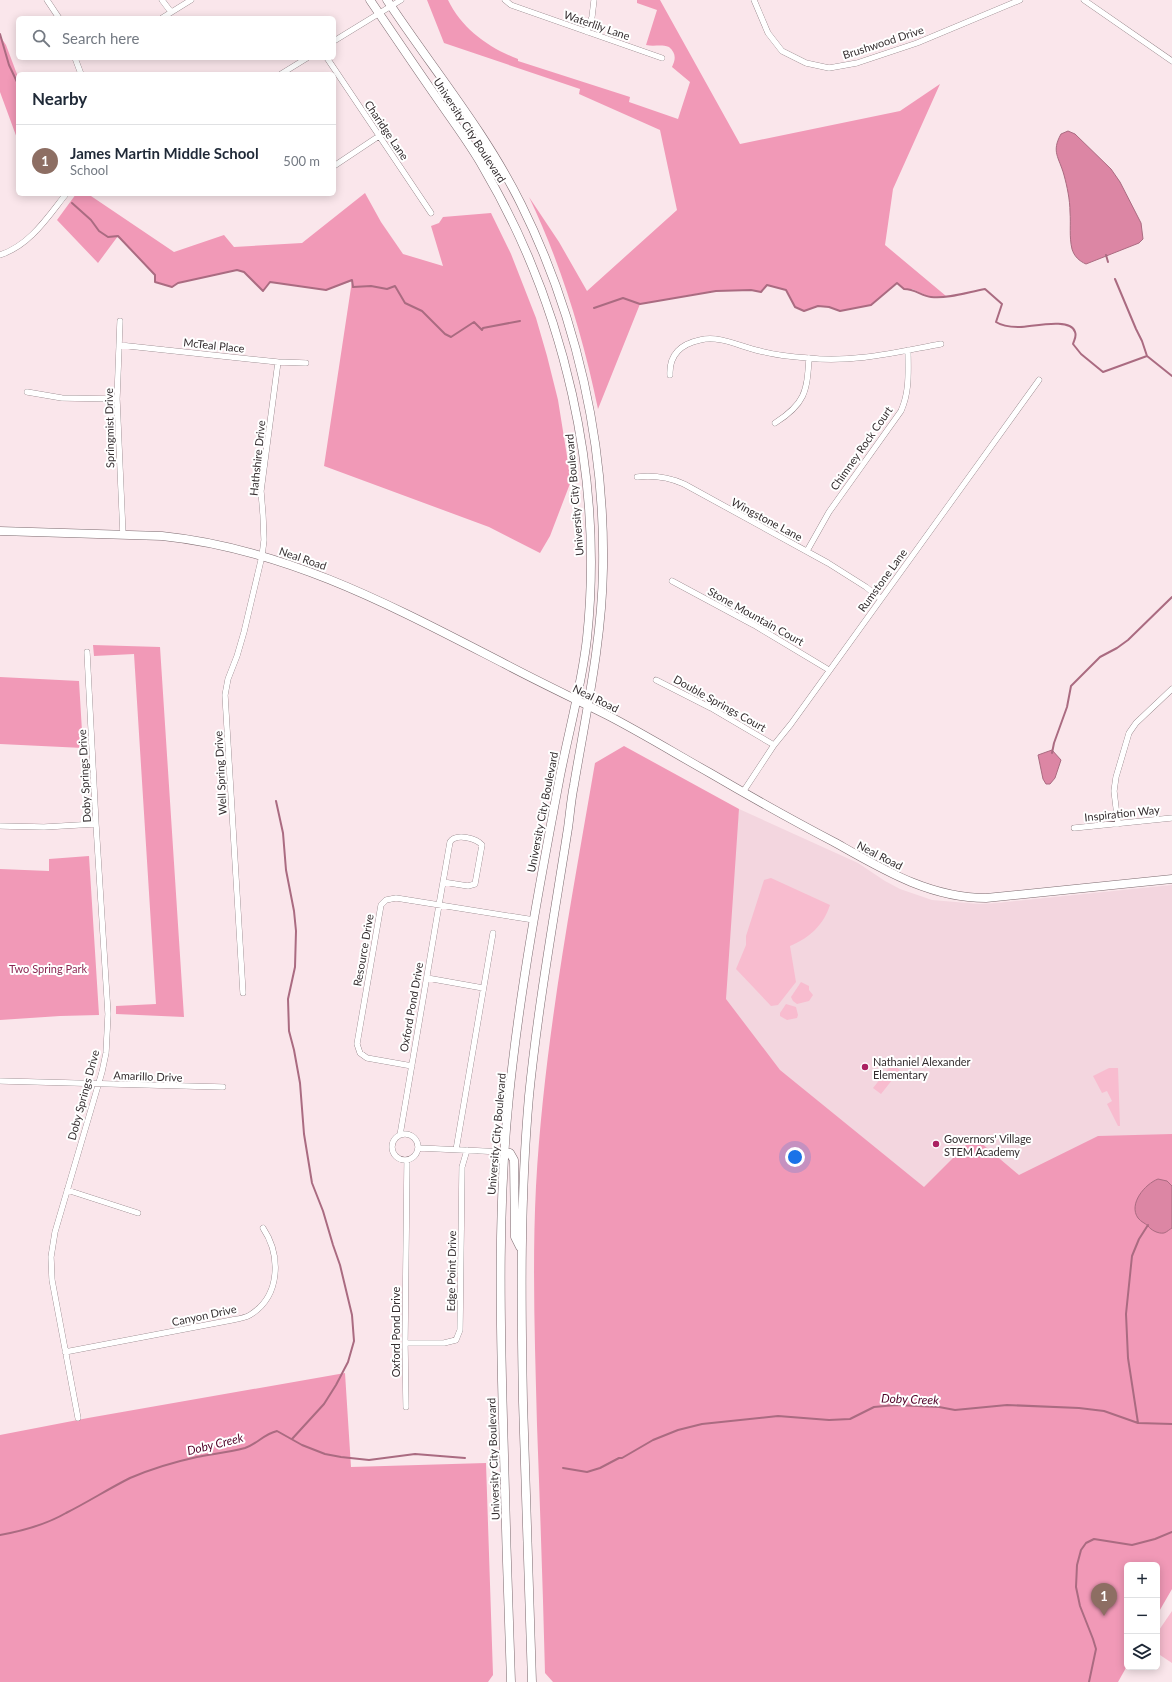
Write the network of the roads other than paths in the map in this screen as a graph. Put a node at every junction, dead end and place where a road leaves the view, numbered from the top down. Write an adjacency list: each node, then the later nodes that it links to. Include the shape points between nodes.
1 (47, 0): 14 (street)
2 (162, 0): 12 (street)
3 (192, 0): 12 (street)
4 (370, 0): 13 (main road, University City Boulevard)
5 (401, 0): 11 (street)
6 (505, 0): 16 (street, Waterlily Lane, via 511,5)
7 (594, 0): 16 (street)
8 (754, 0): 9 (street, Brushwood Drive, via 768,34 782,51 806,63 829,68 857,63 910,45)
9 (1020, 0)
10 (1084, 0): 22 (street)
11 (389, 3): 13 (street); 55 (main road, University City Boulevard, via 484,139 510,183 544,255 574,341 588,399 600,485 602,525 600,617)
12 (170, 12): 15 (street)
13 (378, 13): 17 (street); 54 (main road, University City Boulevard, via 478,158 497,191 546,301 560,346 581,436 590,538 586,641)
14 (58, 16)
15 (165, 16)
16 (587, 32): 18 (street, Waterlily Lane)
17 (336, 40)
18 (662, 58)
19 (77, 60): 23 (street)
20 (304, 60): 24 (street)
21 (328, 60): 25 (street, Charidge Lane)
22 (1172, 60)
23 (80, 72)
24 (284, 72)
25 (379, 136): 26 (street); 28 (street, Charidge Lane)
26 (336, 165)
27 (64, 196): 29 (street, via 34,234 18,247)
28 (432, 213)
29 (0, 256)
30 (120, 321): 32 (street, Springmist Drive)
31 (941, 344): 33 (street)
32 (119, 345): 35 (street, McTeal Place); 40 (street, Springmist Drive)
33 (908, 350): 34 (street, via 846,360); 45 (street, Chimney Rock Court, via 908,384 906,400 901,411 829,512)
34 (809, 358): 37 (street, via 760,352 720,339 701,339 677,351 672,357); 41 (street, via 807,383 800,401 795,408)
35 (278, 362): 36 (street, McTeal Place); 46 (street, Hathshire Drive, via 261,492 264,521)
36 (306, 363)
37 (670, 375)
38 (1039, 380): 48 (street, Rumstone Lane)
39 (27, 392): 40 (street, via 62,398)
40 (117, 399): 44 (street, Springmist Drive)
41 (775, 422)
42 (637, 477): 45 (street, Wingstone Lane, via 656,476 672,479)
43 (0, 531): 44 (main road, Neal Road)
44 (123, 535): 46 (main road, Neal Road, via 199,540)
45 (807, 551): 48 (street, Wingstone Lane, via 844,572)
46 (262, 556): 54 (main road, Neal Road, via 345,585); 70 (street, Well Spring Drive, via 244,632 225,695)
47 (672, 581): 50 (street, Stone Mountain Court, via 754,625)
48 (881, 599): 50 (street, Rumstone Lane)
49 (87, 652): 59 (street, Doby Springs Drive)
50 (829, 670): 56 (street, Rumstone Lane)
51 (656, 680): 56 (street, Double Springs Court, via 711,708)
52 (1170, 691): 53 (street); 60 (street, via 1129,733 1114,791)
53 (1172, 698)
54 (575, 700): 55 (main road, Neal Road); 66 (main road, University City Boulevard)
55 (588, 706): 57 (main road, Neal Road); 84 (main road, University City Boulevard, via 535,1041)
56 (774, 745): 57 (street, Rumstone Lane)
57 (743, 792): 63 (main road, Neal Road, via 900,877 949,895 975,898 1005,896)
58 (1172, 818): 60 (street, Inspiration Way)
59 (96, 824): 61 (street); 73 (street, Doby Springs Drive, via 108,1014 106,1053)
60 (1118, 824): 62 (street, Inspiration Way)
61 (0, 826)
62 (1074, 828)
63 (1172, 879)
64 (443, 882): 64 (street, Oxford Pond Drive, via 468,886 475,884 482,845 478,841 457,837 452,839); 65 (street, Oxford Pond Drive)
65 (439, 905): 66 (street, Resource Drive); 68 (street, Oxford Pond Drive); 71 (street, Resource Drive, via 396,898 386,900 380,910 357,1044 360,1053 367,1058)
66 (534, 920): 79 (main road, University City Boulevard, via 515,1044)
67 (493, 933): 69 (street)
68 (427, 978): 69 (street); 71 (street, Oxford Pond Drive)
69 (483, 988): 77 (street)
70 (243, 993)
71 (412, 1066): 75 (street, Oxford Pond Drive)
72 (0, 1081): 73 (street, Amarillo Drive)
73 (98, 1084): 74 (street, Amarillo Drive); 81 (street, Doby Springs Drive)
74 (223, 1087)
75 (400, 1135): 76 (street, via 409,1134); 80 (street, Oxford Pond Drive, via 392,1143 393,1152 398,1159)
76 (419, 1148): 77 (street); 80 (street, via 414,1157)
77 (456, 1150): 78 (street)
78 (467, 1150): 79 (street); 85 (street, Edge Point Drive, via 462,1167 460,1330 456,1340 444,1343)
79 (504, 1152): 84 (main road, via 510,1153 514,1158 515,1237); 89 (main road, University City Boulevard, via 500,1221 500,1300)
80 (407, 1161): 85 (street, Oxford Pond Drive)
81 (67, 1190): 82 (street); 86 (street, Doby Springs Drive, via 51,1257 52,1280)
82 (138, 1213)
83 (263, 1228): 86 (street, Canyon Drive, via 272,1246 274,1282 269,1296 251,1314 232,1320)
84 (521, 1248): 90 (main road, University City Boulevard)
85 (405, 1344): 87 (street, Oxford Pond Drive)
86 (65, 1352): 88 (street, Doby Springs Drive)
87 (406, 1407)
88 (78, 1418)
89 (511, 1682)
90 (532, 1682)

